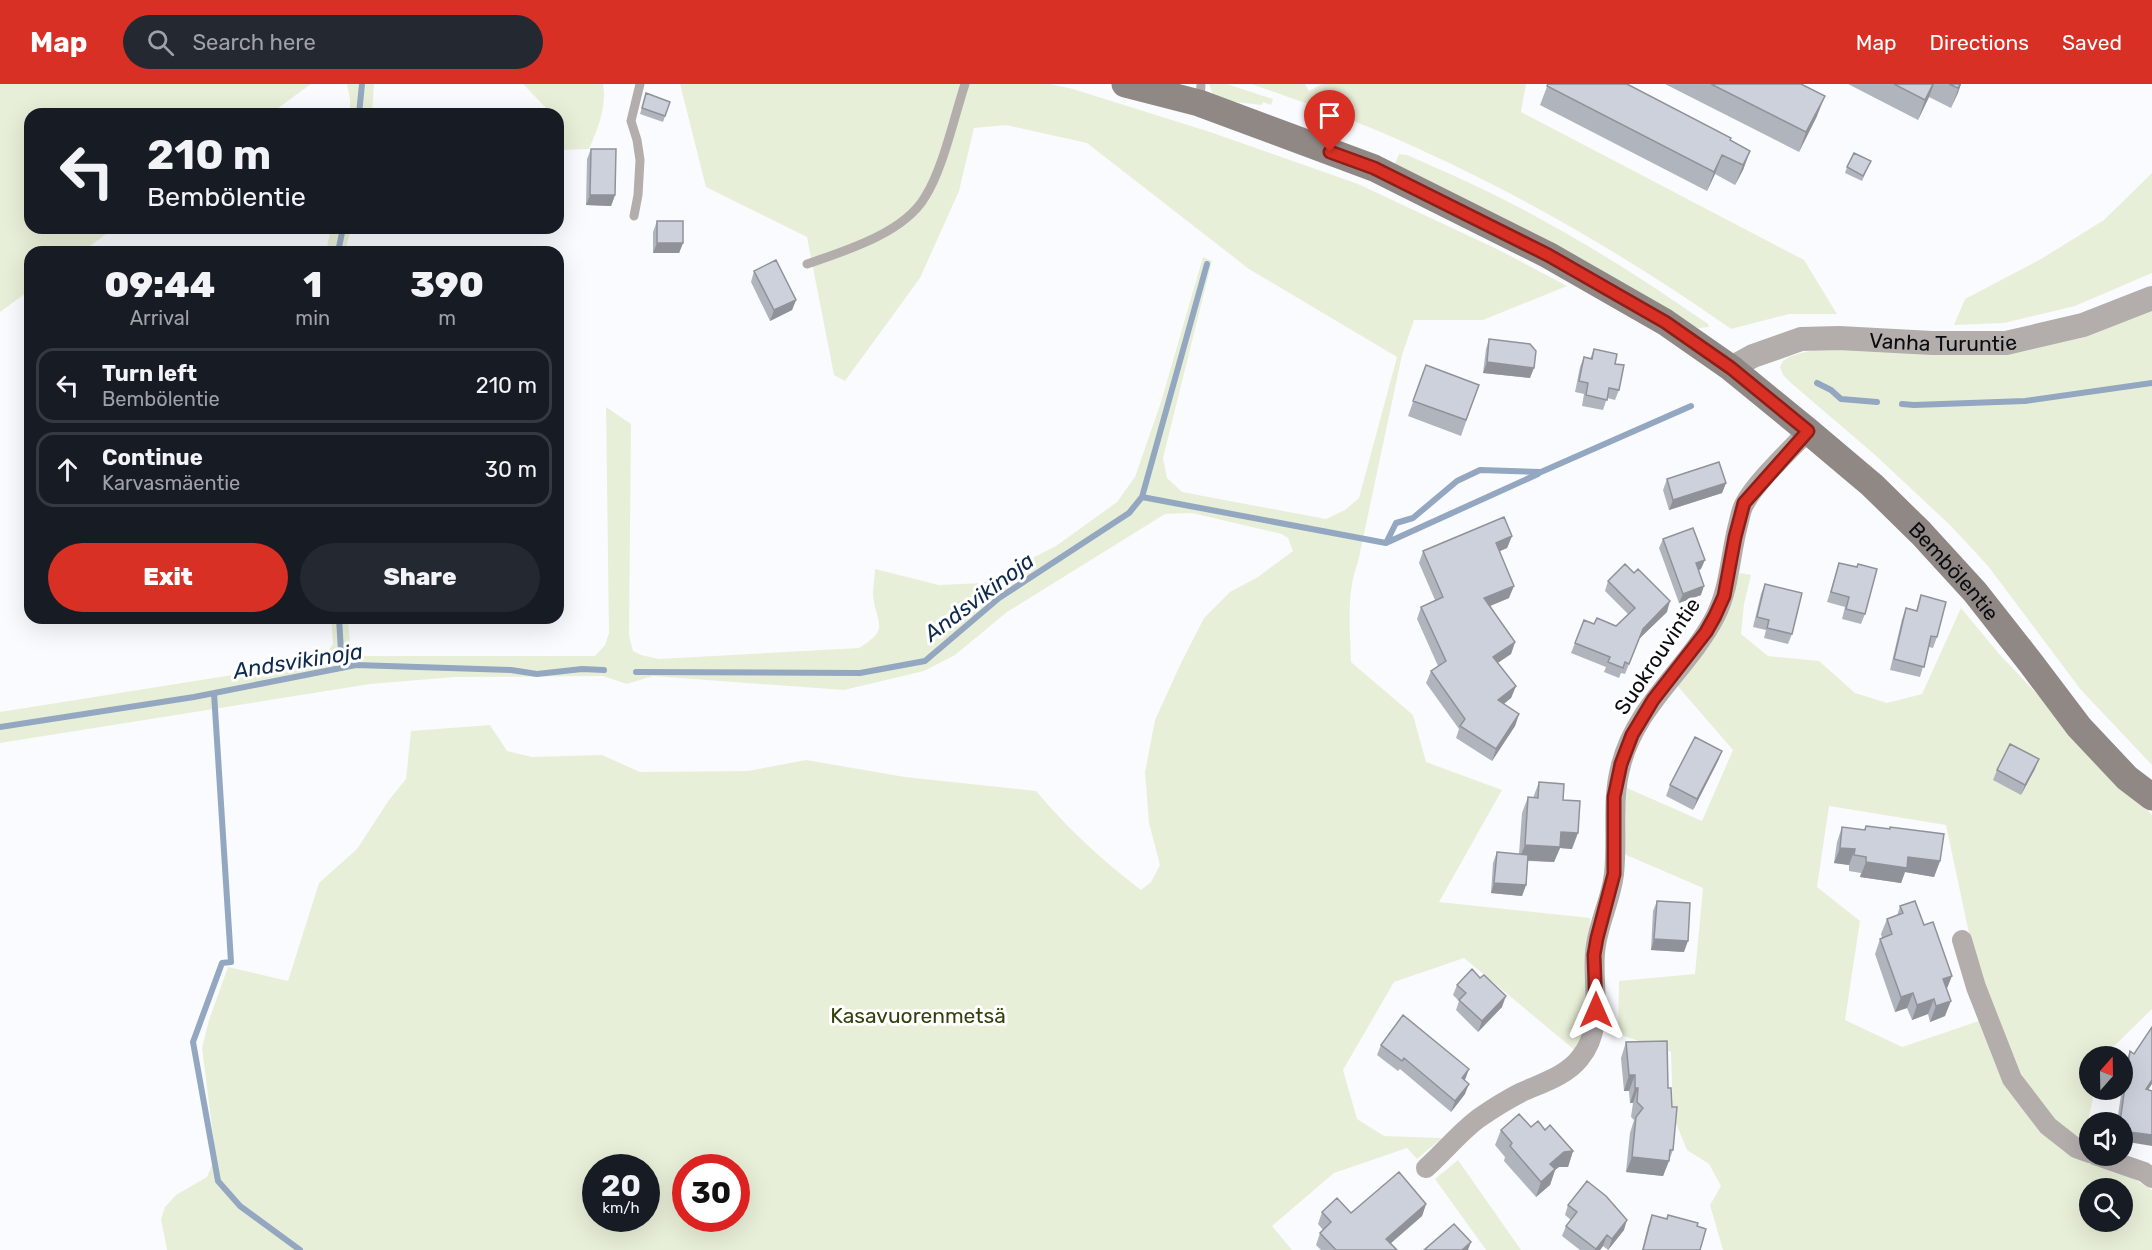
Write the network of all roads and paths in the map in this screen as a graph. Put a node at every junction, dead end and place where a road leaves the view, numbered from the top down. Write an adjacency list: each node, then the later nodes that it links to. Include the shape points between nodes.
1 (640, 84): 5 (lane, via 631,121 640,160)
2 (965, 84): 6 (lane, via 938,169 925,197 910,216 882,233)
3 (1125, 84): 4 (main road, Bembölentie)
4 (1200, 93): 8 (main road, Bembölentie, via 1374,168 1548,255 1665,322)
5 (634, 216)
6 (807, 264)
7 (2152, 298): 8 (street, Vanha Turuntie, via 2083,325 2006,344 1801,339)
8 (1731, 368): 9 (main road, Bembölentie)
9 (1808, 431): 10 (main road, Bembölentie, via 1921,533 1975,592 2079,727 2127,778); 14 (street, Suokrouvintie, via 1744,503 1724,596 1715,616 1653,700 1632,735 1621,764 1614,797 1614,874 1594,955 1596,1010 1589,1044 1565,1072 1478,1119)
10 (2152, 797)
11 (1962, 940): 12 (street, via 2012,1079 2048,1126)
12 (2079, 1149)
13 (2127, 1166): 15 (street)
14 (1426, 1168)
15 (2152, 1178)

